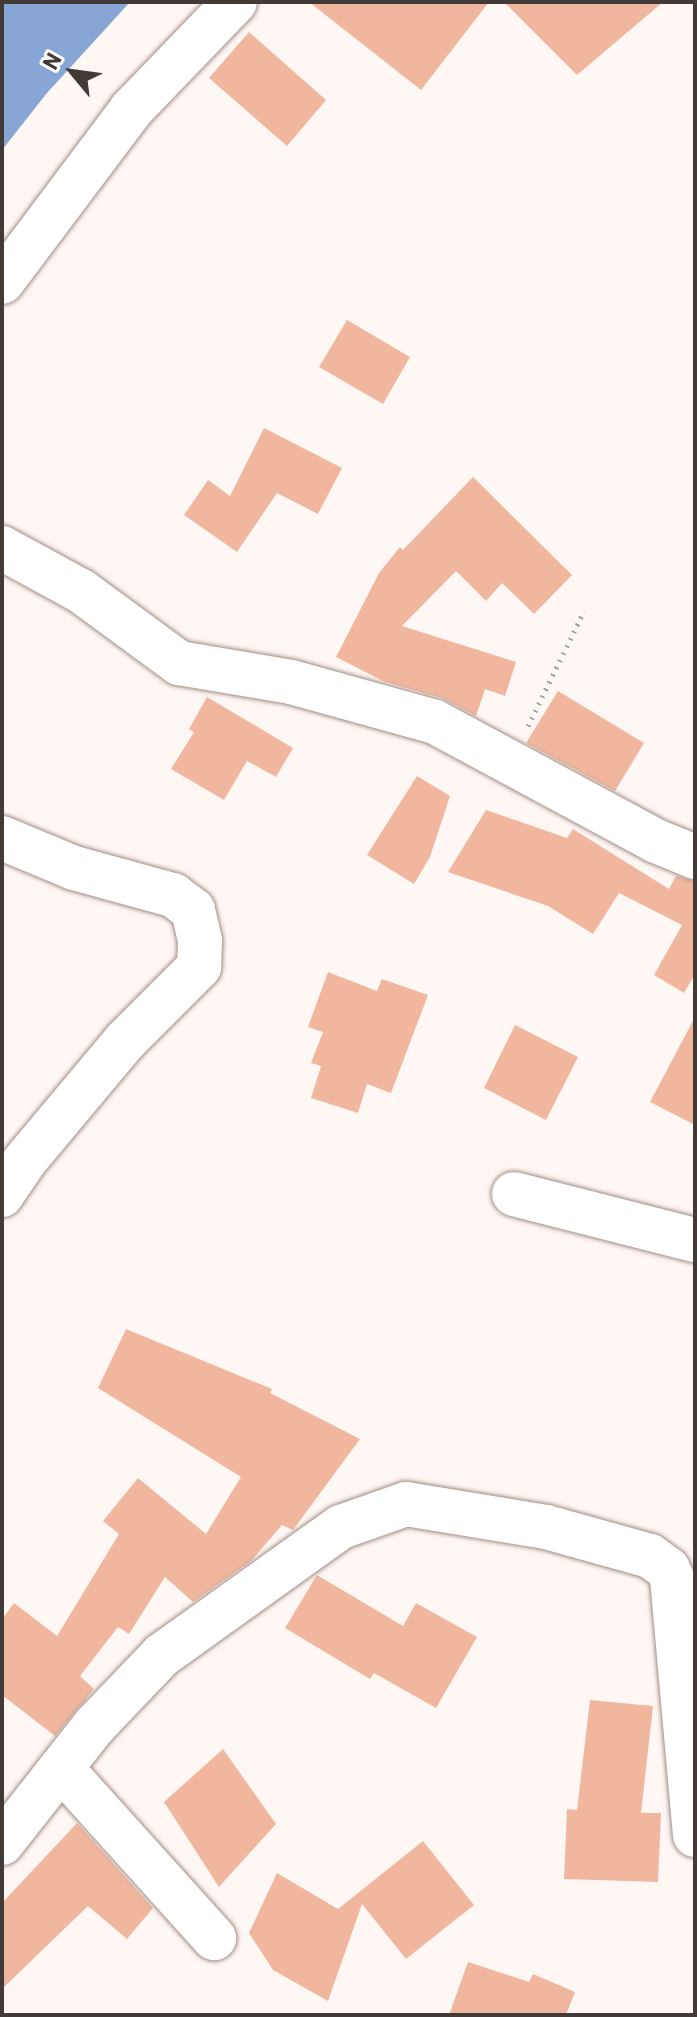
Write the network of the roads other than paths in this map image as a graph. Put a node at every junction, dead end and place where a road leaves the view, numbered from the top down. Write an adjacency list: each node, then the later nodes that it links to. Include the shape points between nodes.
1 (235, 2): 2 (street, via 131,110)
2 (2, 282)
3 (2, 548): 5 (street, via 81,591 179,663 291,682 435,722)
4 (2, 838): 7 (street, via 74,868 173,895 193,910 200,941 199,967 125,1041)
5 (695, 857)
6 (514, 1194): 8 (street)
7 (2, 1195)
8 (695, 1240)
9 (682, 1572): 10 (street, via 650,1556 546,1527 406,1504 341,1527 162,1655); 11 (street, via 672,1578)
10 (61, 1768): 12 (street); 13 (street)
11 (695, 1835)
12 (2, 1843)
13 (214, 1938)

